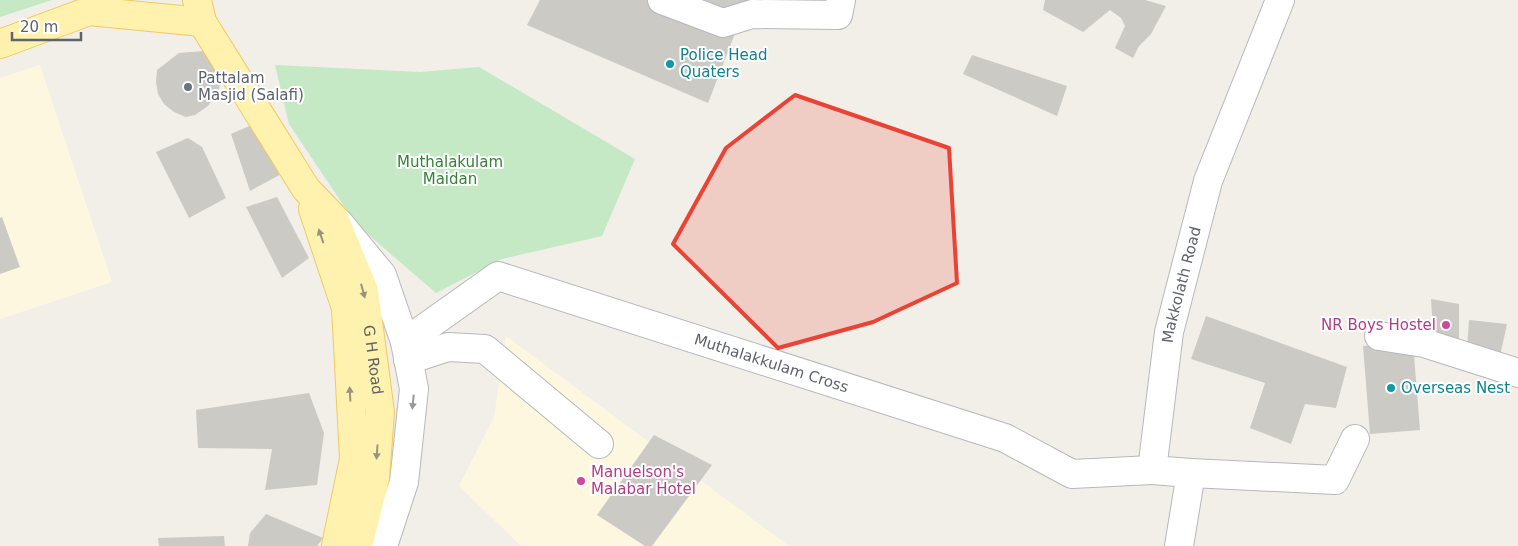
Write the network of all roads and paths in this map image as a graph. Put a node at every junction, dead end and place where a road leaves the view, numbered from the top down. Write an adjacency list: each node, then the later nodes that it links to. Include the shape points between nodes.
1 (662, 0): 2 (street, via 723,24 752,14 838,15)
2 (840, 0)
3 (1280, 0): 14 (street, Makkolath Road, via 1208,181 1169,332)
4 (96, 6): 5 (main road); 6 (main road)
5 (200, 11): 7 (main road, G H Road)
6 (0, 44)
7 (306, 189): 8 (main road, G H Road); 16 (main road, G H Road, one-way to 7, via 354,459 346,308)
8 (334, 218): 10 (street, via 382,275); 17 (main road, G H Road, one-way to 17, via 364,291 380,412 375,478)
9 (1379, 336): 11 (street, via 1424,343)
10 (407, 351): 13 (street, via 448,347 486,349); 14 (street, Muthalakkulam Cross, via 498,276 1005,438 1072,474); 18 (street, one-way to 18, via 414,389 404,482)
11 (1518, 373)
12 (1355, 439): 15 (street, via 1335,480)
13 (599, 444)
14 (1152, 470): 15 (street)
15 (1190, 473): 19 (street)
16 (336, 546)
17 (358, 546)
18 (383, 546)
19 (1179, 546)

